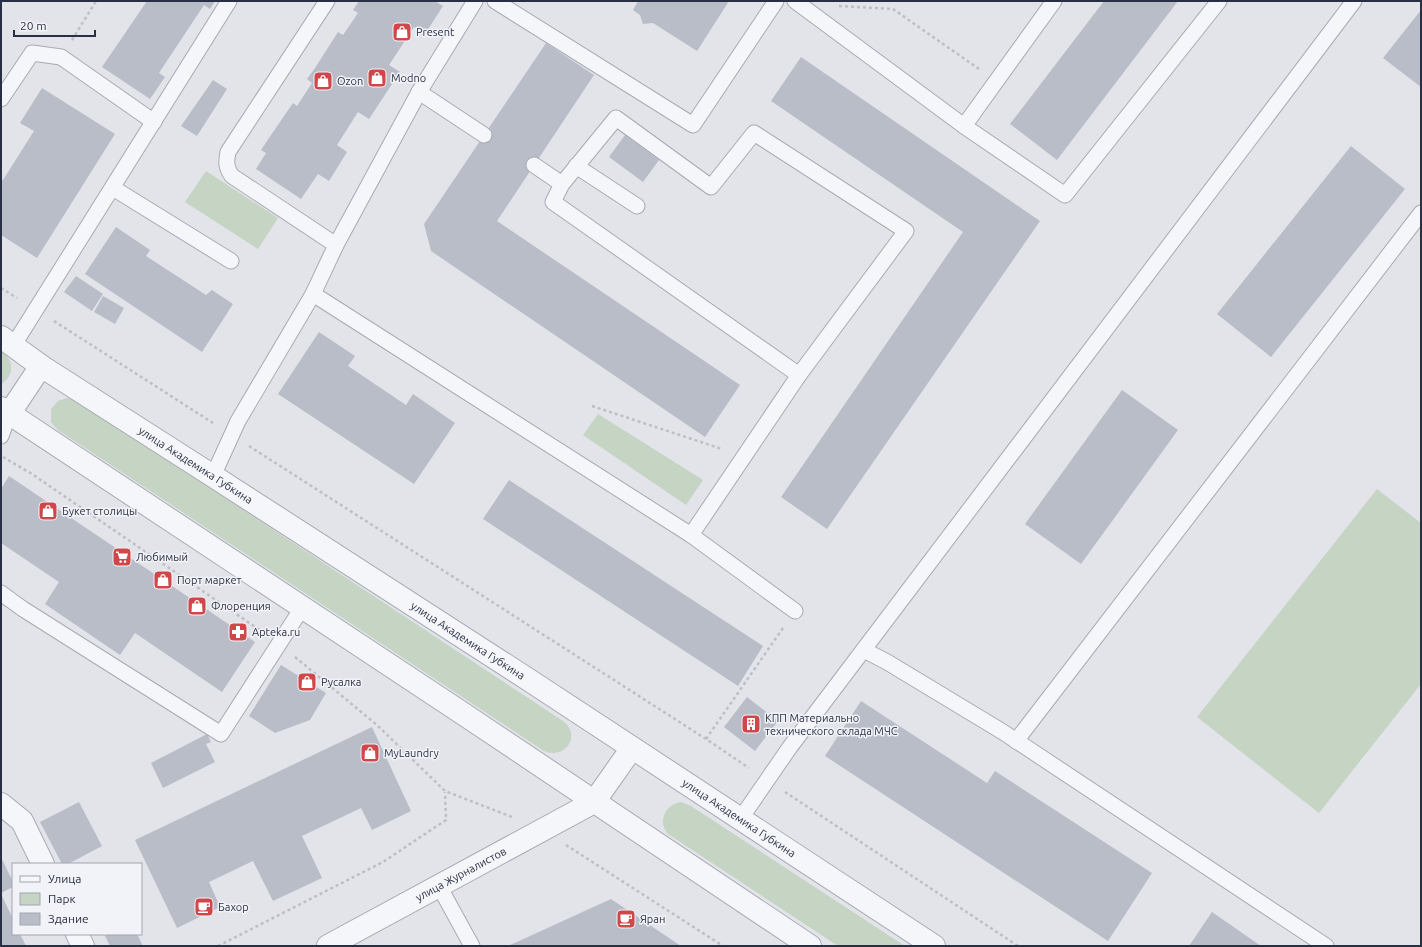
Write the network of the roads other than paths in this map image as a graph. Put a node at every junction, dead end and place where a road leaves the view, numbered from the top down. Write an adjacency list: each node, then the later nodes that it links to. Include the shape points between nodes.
1 (229, 1): 12 (lane)
2 (327, 1): 21 (lane, via 228,152 226,164 232,176)
3 (475, 1): 10 (lane)
4 (495, 1): 5 (lane, via 693,125)
5 (776, 1)
6 (1054, 1): 13 (lane)
7 (1219, 1): 13 (lane, via 1065,196)
8 (1354, 1): 34 (lane)
9 (796, 2): 13 (lane)
10 (419, 92): 14 (lane); 21 (lane)
11 (1, 99): 12 (lane, via 32,53 61,57)
12 (154, 122): 18 (lane)
13 (964, 126)
14 (484, 135)
15 (534, 165): 17 (lane)
16 (576, 166): 17 (lane); 19 (lane); 26 (lane, via 616,118 711,187 754,133 906,231)
17 (562, 184): 26 (lane, via 553,202)
18 (113, 188): 22 (lane); 24 (lane, via 36,310)
19 (637, 206)
20 (1421, 213): 35 (lane)
21 (336, 244): 23 (lane)
22 (231, 261)
23 (313, 294): 29 (lane, via 238,420); 30 (lane)
24 (7, 342): 25 (street, улица Академика Губкина)
25 (41, 366): 27 (street); 29 (street, улица Академика Губкина)
26 (799, 375): 30 (lane)
27 (5, 411): 28 (lane); 32 (street)
28 (1, 436)
29 (213, 476): 36 (street, улица Академика Губкина)
30 (691, 535): 33 (lane)
31 (1, 593): 32 (lane, via 22,609 221,734)
32 (302, 608): 37 (street)
33 (795, 611)
34 (864, 650): 35 (lane); 39 (lane, via 766,780)
35 (1016, 741): 48 (lane)
36 (632, 748): 37 (street); 39 (street, улица Академика Губкина)
37 (594, 802): 41 (street, улица Журналистов); 43 (street)
38 (1, 804): 40 (street, via 22,821)
39 (741, 818): 47 (street, улица Академика Губкина)
40 (43, 863)
41 (439, 886): 45 (street, улица Журналистов); 46 (lane)
42 (78, 935): 44 (street)
43 (805, 944)
44 (83, 946)
45 (328, 946)
46 (472, 946)
47 (934, 946)
48 (1326, 946)

